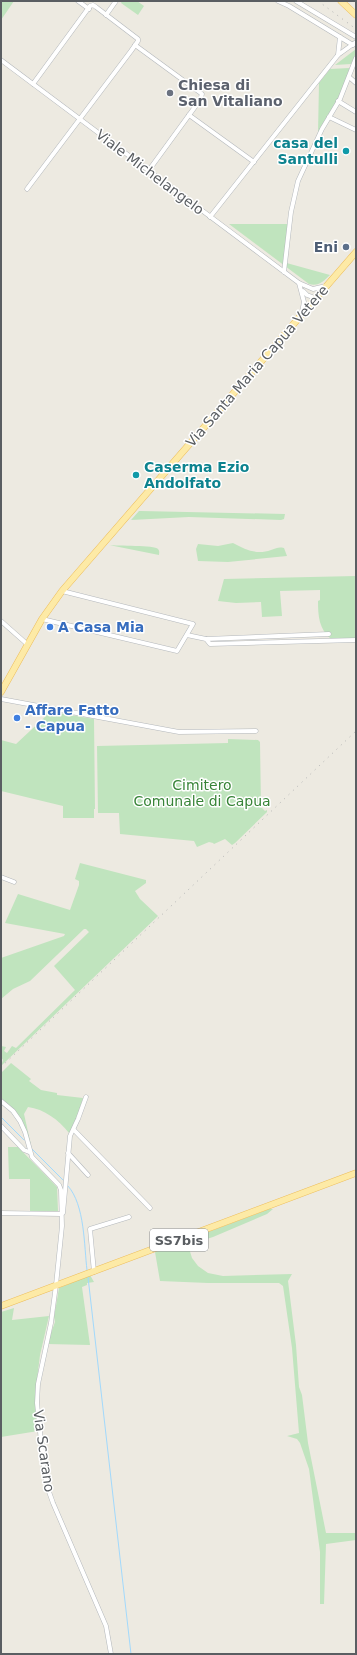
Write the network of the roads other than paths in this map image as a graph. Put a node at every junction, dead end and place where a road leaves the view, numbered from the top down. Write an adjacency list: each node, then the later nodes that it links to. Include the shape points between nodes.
1 (78, 1): 6 (street)
2 (116, 1): 8 (street)
3 (278, 1): 9 (street)
4 (296, 1): 10 (street)
5 (342, 1): 7 (main road)
6 (89, 9): 8 (street, via 93,5); 18 (street)
7 (355, 14)
8 (106, 15): 12 (street, via 135,36 138,41)
9 (340, 37): 11 (street); 13 (street)
10 (356, 37)
11 (354, 44): 13 (street)
12 (135, 45): 21 (street, via 201,93 201,98); 23 (street)
13 (338, 55): 25 (street)
14 (356, 58): 16 (street)
15 (1, 60): 18 (street, Viale Michelangelo)
16 (349, 77): 17 (street); 19 (street)
17 (356, 83)
18 (33, 84): 23 (street, Viale Michelangelo)
19 (338, 101): 20 (street); 22 (street)
20 (356, 112)
21 (189, 115): 25 (street); 26 (street)
22 (329, 117): 24 (street); 30 (street, via 298,181 290,212)
23 (79, 119): 26 (street, Viale Michelangelo); 27 (street)
24 (356, 130)
25 (254, 162): 28 (street)
26 (149, 170): 28 (street, Viale Michelangelo)
27 (27, 189)
28 (210, 217): 30 (street, Viale Michelangelo)
29 (356, 252): 32 (main road, Via Santa Maria Capua Vetere)
30 (284, 272): 31 (street, Viale Michelangelo)
31 (299, 283): 33 (street, Viale Michelangelo); 34 (street)
32 (326, 286): 33 (street); 35 (main road, Via Santa Maria Capua Vetere)
33 (309, 288): 35 (street)
34 (302, 290): 35 (street); 36 (street)
35 (314, 298): 36 (main road, Via Santa Maria Capua Vetere)
36 (302, 312): 37 (main road, Via Santa Maria Capua Vetere)
37 (62, 591): 38 (main road, Via Santa Maria Capua Vetere); 41 (street, via 193,624)
38 (42, 619): 41 (street, via 176,651); 44 (main road, Via Santa Maria Capua Vetere)
39 (1, 621): 44 (street)
40 (329, 634): 42 (street)
41 (187, 635): 42 (street)
42 (206, 639): 43 (street, via 210,644)
43 (356, 640)
44 (27, 644): 45 (main road, Via Santa Maria Capua Vetere)
45 (1, 692)
46 (1, 699): 47 (street, via 179,732)
47 (256, 731)
48 (1, 877): 49 (street)
49 (14, 882)
50 (86, 1097): 53 (street)
51 (1, 1101): 54 (street, via 20,1121)
52 (1, 1126): 54 (street)
53 (74, 1130): 55 (street, via 70,1136); 58 (street)
54 (29, 1152): 60 (street, via 60,1188)
55 (68, 1153): 57 (street); 62 (street)
56 (356, 1173): 63 (main road, SS7bis)
57 (88, 1175)
58 (150, 1208)
59 (1, 1213): 60 (street)
60 (61, 1214): 62 (street)
61 (130, 1217): 63 (street, via 90,1229)
62 (62, 1226): 64 (street, Via Scarano)
63 (94, 1272): 64 (main road, SS7bis)
64 (56, 1285): 65 (main road, SS7bis); 66 (street, Via Scarano, via 38,1384 44,1470 53,1503 106,1626)
65 (1, 1306)
66 (111, 1654)

